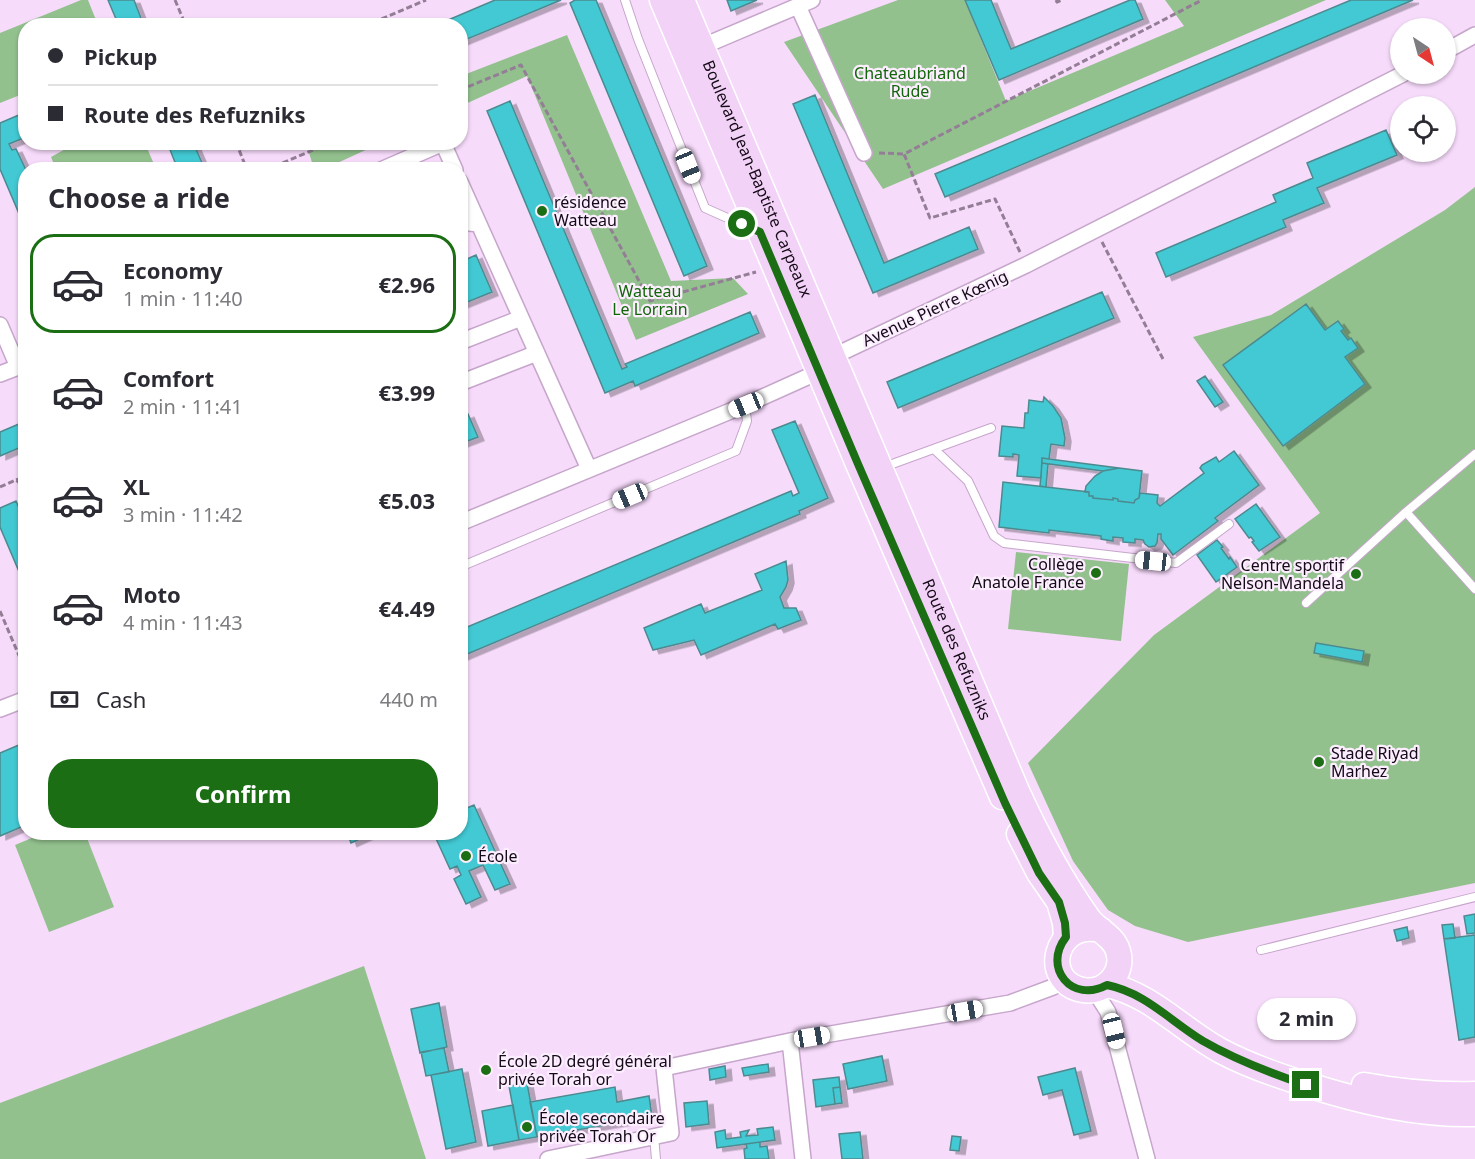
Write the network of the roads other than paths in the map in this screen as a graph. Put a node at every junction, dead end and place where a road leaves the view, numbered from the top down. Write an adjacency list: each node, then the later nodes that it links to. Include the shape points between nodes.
1 (625, 0): 16 (lane, via 705,208)
2 (662, 0): 8 (main road, Boulevard Jean-Baptiste Carpeaux)
3 (682, 0): 8 (main road, Boulevard Jean-Baptiste Carpeaux)
4 (812, 0): 5 (street)
5 (798, 6): 8 (street); 11 (street)
6 (1475, 35): 7 (street)
7 (1456, 45)
8 (693, 50): 16 (main road, Boulevard Jean-Baptiste Carpeaux); 22 (main road, Boulevard Jean-Baptiste Carpeaux)
9 (1390, 81): 22 (street, Avenue Pierre Kœnig)
10 (427, 150): 12 (street)
11 (864, 153)
12 (399, 162)
13 (468, 200): 15 (street)
14 (468, 223): 15 (street)
15 (479, 224): 17 (street)
16 (760, 232): 22 (main road, Boulevard Jean-Baptiste Carpeaux)
17 (521, 318): 19 (street); 20 (street)
18 (0, 326): 21 (street)
19 (468, 339)
20 (537, 353): 25 (street); 30 (street)
21 (18, 359)
22 (825, 364): 26 (street, Avenue Pierre Kœnig); 31 (main road, Route des Refuzniks); 42 (main road, Route des Refuzniks, via 1005,803 1039,873 1059,902)
23 (18, 367): 24 (street)
24 (0, 374)
25 (468, 380)
26 (746, 405): 30 (street, Avenue Pierre Kœnig); 35 (lane, via 747,421 736,451)
27 (991, 428): 28 (lane)
28 (934, 449): 31 (lane); 34 (lane, via 968,481 994,537 1004,543 1176,563)
29 (1475, 454): 32 (lane)
30 (589, 469): 33 (street, Avenue Pierre Kœnig)
31 (880, 469): 41 (main road, Route des Refuzniks, via 1032,824 1082,909)
32 (1406, 512): 36 (lane); 37 (lane)
33 (468, 520)
34 (1229, 524)
35 (468, 564)
36 (1475, 590)
37 (1306, 603)
38 (18, 702): 39 (street)
39 (0, 710)
40 (1475, 897): 43 (lane)
41 (1101, 930): 42 (main road, via 1086,929); 44 (main road, via 1115,942)
42 (1066, 937): 45 (main road, via 1057,963)
43 (1261, 950)
44 (1120, 960): 46 (main road, via 1114,978); 48 (main road, via 1142,983 1203,1027 1294,1068 1391,1090)
45 (1065, 981): 46 (main road, via 1081,990); 47 (street, via 1010,1003)
46 (1101, 987): 49 (main road, via 1124,990 1149,1002 1222,1052 1288,1079 1371,1103 1416,1111); 54 (street)
47 (790, 1041): 50 (street, via 664,1068 671,1132); 53 (street)
48 (1475, 1094)
49 (1475, 1114)
50 (654, 1136): 51 (street); 52 (lane)
51 (548, 1159)
52 (656, 1159)
53 (803, 1159)
54 (1146, 1159)

